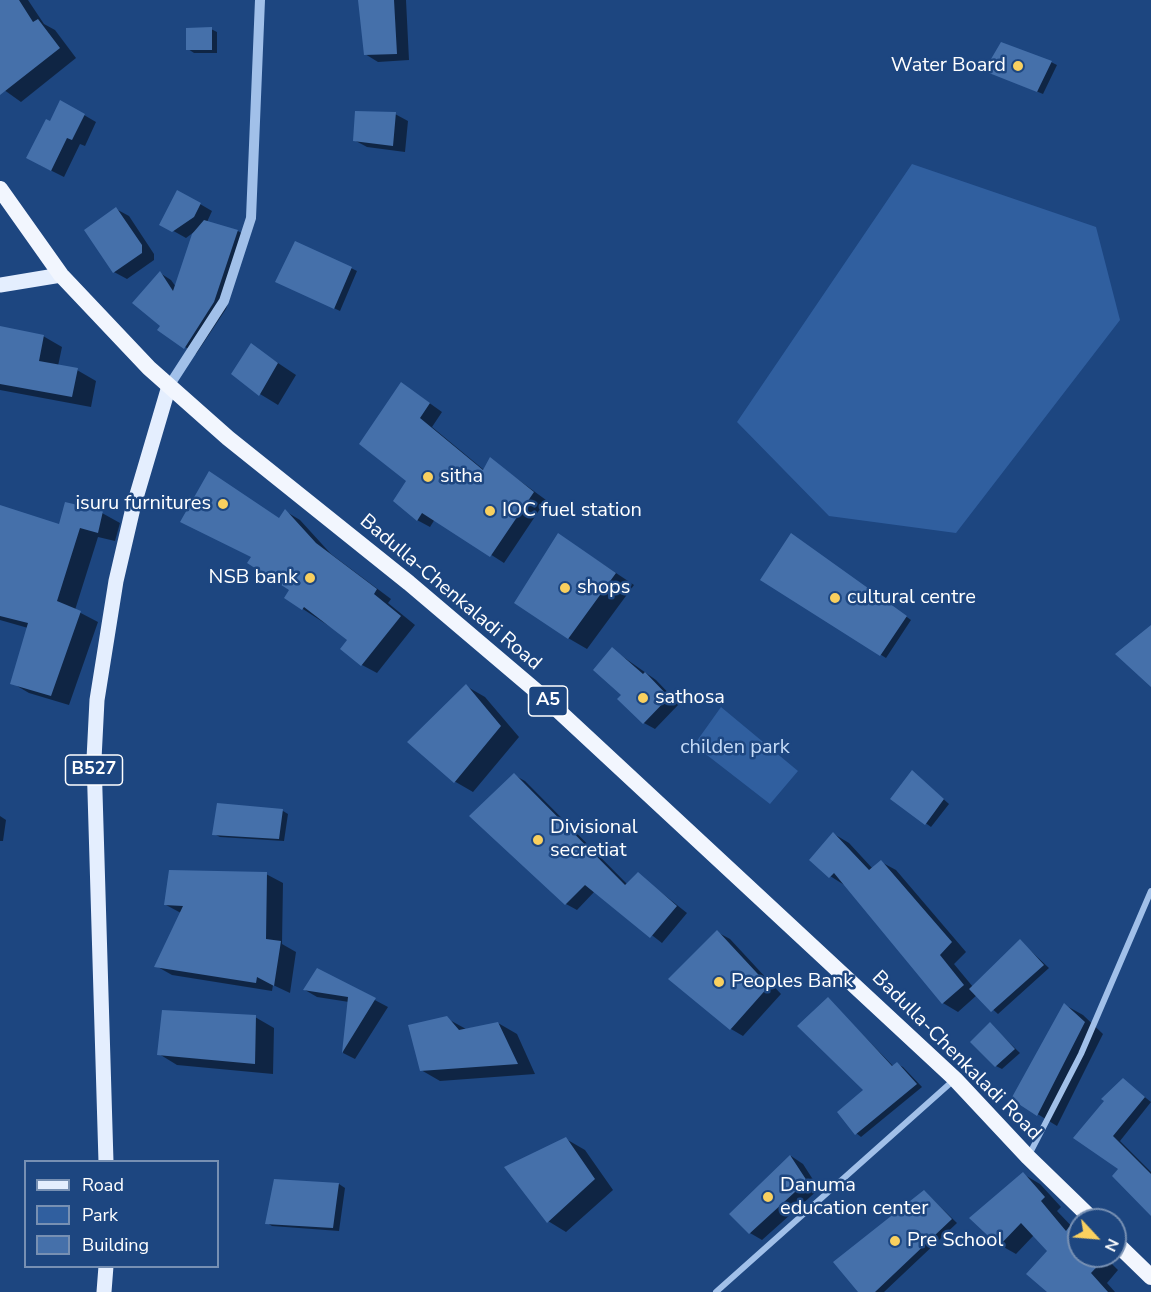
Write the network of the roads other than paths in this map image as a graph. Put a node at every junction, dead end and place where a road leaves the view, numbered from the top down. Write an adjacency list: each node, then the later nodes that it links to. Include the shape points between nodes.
1 (260, 0): 5 (street, via 251,218 224,300)
2 (0, 189): 3 (highway, Badulla-Chenkaladi Road / A5)
3 (61, 275): 4 (main road); 5 (highway, Badulla-Chenkaladi Road / A5)
4 (0, 285)
5 (170, 386): 7 (highway, Badulla-Chenkaladi Road / A5, via 548,701); 9 (main road, B527, via 133,508 116,581 97,700 94,759)
6 (1151, 891): 8 (street, via 1081,1054)
7 (955, 1079): 8 (highway, Badulla-Chenkaladi Road / A5); 15 (street)
8 (1028, 1157): 10 (highway, Badulla-Chenkaladi Road / A5)
9 (106, 1160)
10 (1081, 1208)
11 (1127, 1254): 13 (highway)
12 (106, 1268): 14 (main road)
13 (1151, 1277)
14 (104, 1292)
15 (716, 1292)

